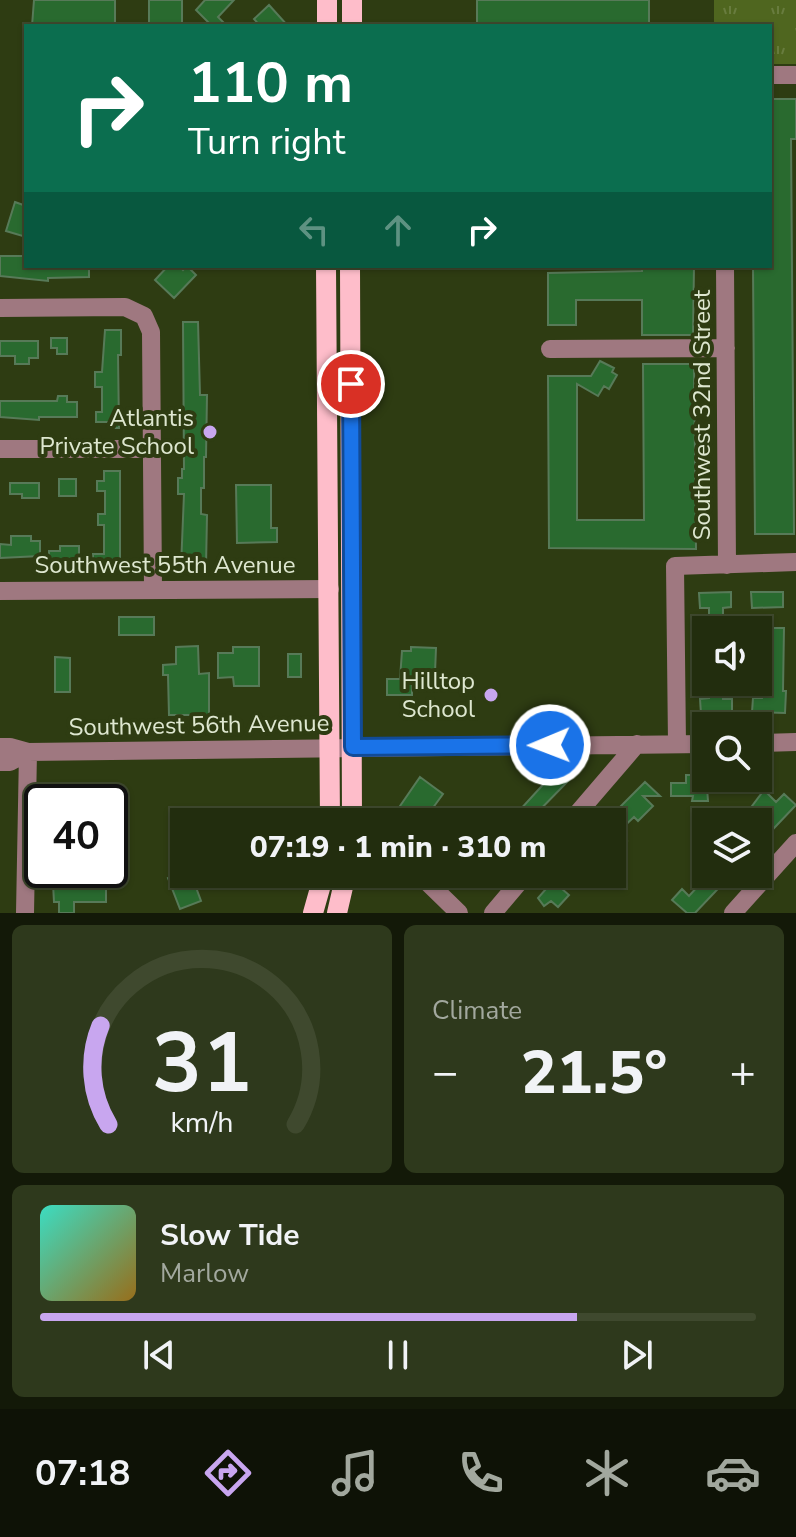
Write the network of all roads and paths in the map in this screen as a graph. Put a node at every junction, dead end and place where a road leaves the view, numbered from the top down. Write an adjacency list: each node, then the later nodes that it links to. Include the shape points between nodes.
1 (327, 0): 3 (main road)
2 (352, 0): 4 (main road)
3 (327, 24)
4 (352, 24)
5 (772, 75): 6 (street)
6 (796, 75)
7 (326, 268): 18 (main road)
8 (350, 268): 27 (main road)
9 (725, 268): 11 (street, Southwest 32nd Street)
10 (0, 308): 14 (street, via 125,307 144,316 151,332)
11 (726, 348): 12 (street); 16 (street, Southwest 32nd Street)
12 (550, 349)
13 (0, 449): 14 (street)
14 (152, 449): 17 (street)
15 (796, 562): 16 (street)
16 (727, 565): 23 (street, Southwest 32nd Street, via 675,566)
17 (153, 588): 18 (street, Southwest 55th Avenue); 19 (street, Southwest 55th Avenue)
18 (330, 589): 26 (main road)
19 (0, 591)
20 (796, 742): 21 (street)
21 (772, 743)
22 (637, 744): 23 (street, Southwest 56th Avenue); 27 (street, Southwest 56th Avenue); 32 (street)
23 (677, 744): 24 (street, Southwest 56th Avenue)
24 (692, 744)
25 (0, 747): 28 (street, Southwest 56th Avenue)
26 (330, 747): 27 (street, Southwest 56th Avenue); 28 (street, Southwest 56th Avenue); 30 (main road)
27 (353, 747): 31 (main road)
28 (28, 752): 29 (street, Southwest 56th Avenue); 38 (street)
29 (0, 762)
30 (330, 808)
31 (355, 808)
32 (582, 808)
33 (796, 843): 43 (street)
34 (320, 888): 39 (main road)
35 (343, 888): 40 (main road)
36 (433, 888): 41 (street)
37 (514, 888): 42 (street)
38 (25, 913)
39 (313, 913)
40 (337, 913)
41 (459, 913)
42 (493, 913)
43 (733, 913)

